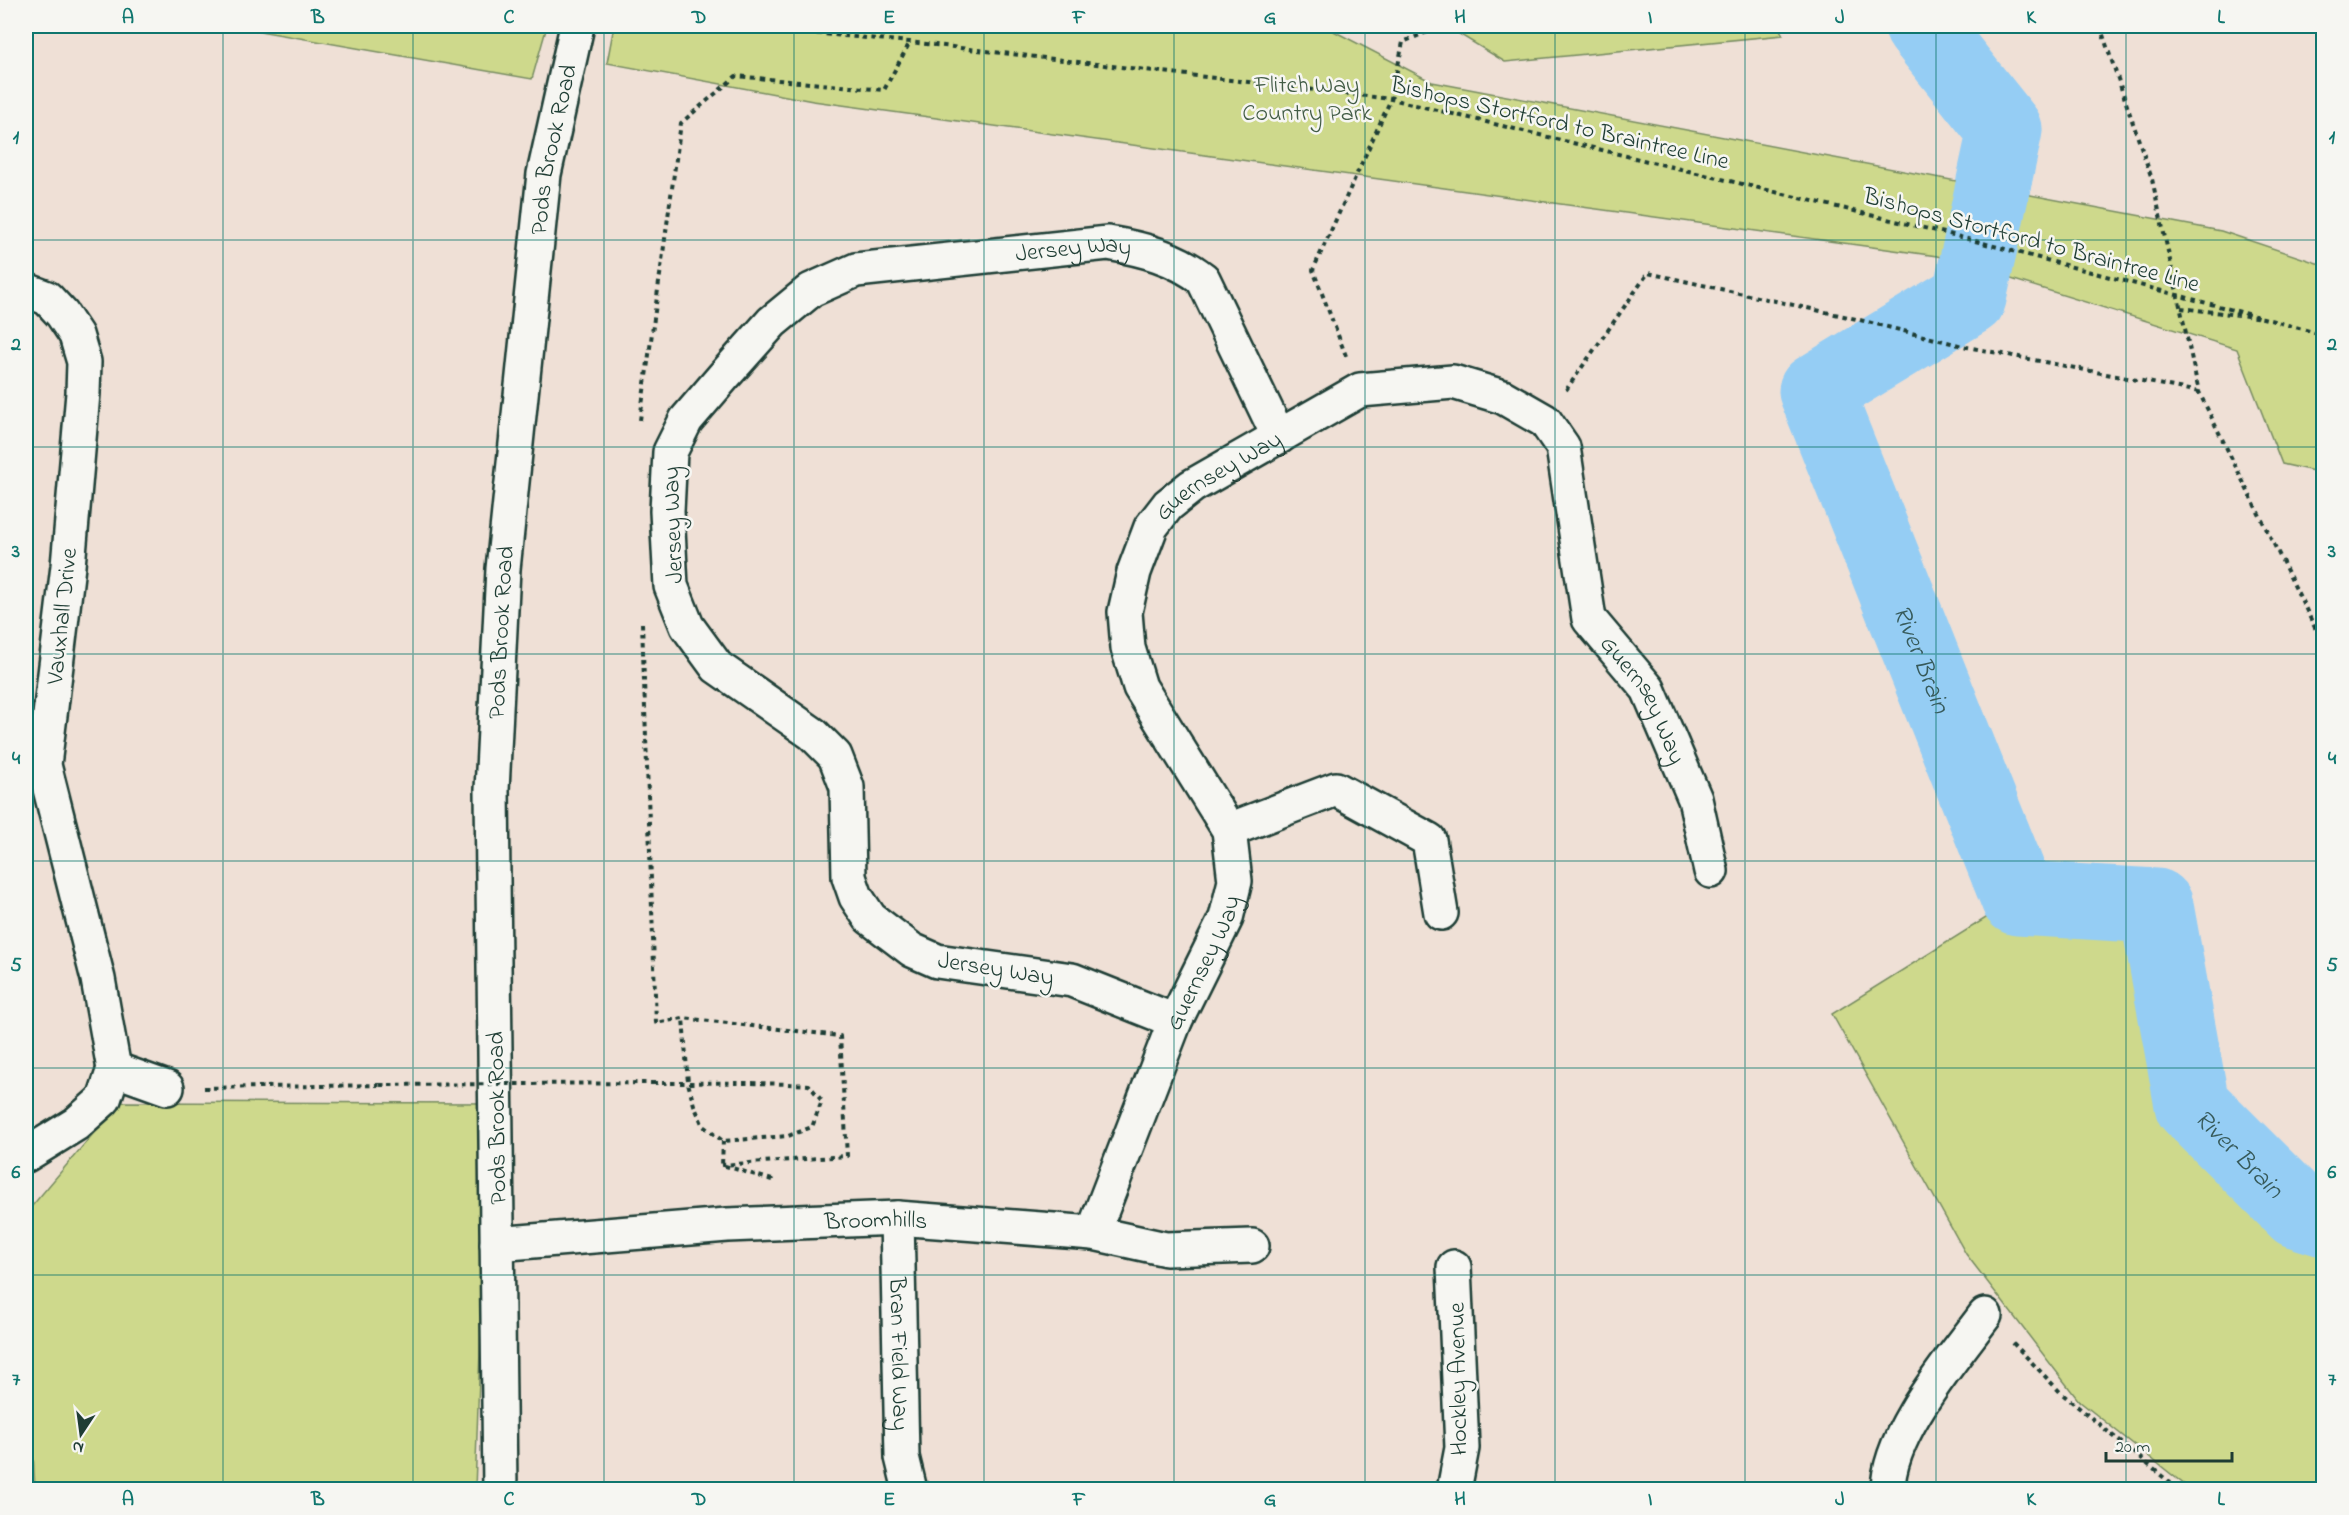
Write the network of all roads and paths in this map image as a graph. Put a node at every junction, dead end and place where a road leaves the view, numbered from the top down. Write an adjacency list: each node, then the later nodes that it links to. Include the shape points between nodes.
1 (577, 26): 31 (street, Pods Brook Road, via 544,174 502,569 492,790)
2 (736, 26): 5 (path, Bishops Stortford to Braintree Line)
3 (1442, 26): 6 (path, via 1403,42)
4 (2100, 26): 8 (path, via 2152,179)
5 (910, 42): 6 (path, Bishops Stortford to Braintree Line); 14 (path, via 884,90 736,76 681,123)
6 (1391, 99): 9 (path, Bishops Stortford to Braintree Line, bridge, via 1949,234); 11 (path, via 1312,270)
7 (26, 290): 18 (street, Vauxhall Drive, via 47,298 62,315 76,335 84,362 68,566)
8 (2181, 308): 9 (path); 12 (path)
9 (2263, 318): 10 (path, Bishops Stortford to Braintree Line)
10 (2324, 335)
11 (1360, 390): 13 (street, Guernsey Way, via 1453,382 1503,397); 15 (street, Guernsey Way)
12 (2199, 392): 13 (path, via 1966,348 1848,317 1648,273); 17 (path)
13 (1545, 421): 20 (street, Guernsey Way, via 1563,447 1589,619 1648,689 1695,799)
14 (640, 425)
15 (1279, 437): 19 (street, Guernsey Way, via 1192,486 1168,505 1151,526 1125,612 1128,648 1140,687); 23 (street, Jersey Way, via 1203,279 1186,266 1145,249 1108,243 856,270 811,290 772,322 723,377 686,420 670,452 667,511 671,586 687,626 717,667 813,734 834,756 846,787 849,877 870,918 912,950 937,961 1072,980)
16 (642, 616): 22 (path, via 656,1023)
17 (2324, 646)
18 (35, 766): 24 (street, Vauxhall Drive, via 98,979)
19 (1229, 830): 21 (street, via 1336,789 1429,840); 23 (street, Guernsey Way, via 1235,881 1226,918)
20 (1711, 871)
21 (1441, 913)
22 (682, 1018): 25 (path); 28 (path, via 840,1036 847,1156)
23 (1175, 1021): 30 (street, Guernsey Way)
24 (114, 1069): 26 (street); 27 (street, via 104,1099 76,1124)
25 (688, 1083): 25 (path, via 809,1085 822,1101 812,1127 788,1136 723,1141 702,1126); 26 (path, bridge)
26 (167, 1088)
27 (26, 1155)
28 (722, 1165)
29 (897, 1218): 30 (street, Broomhills); 31 (street, Broomhills, via 727,1225); 36 (street, Bran Field Way, via 902,1457)
30 (1093, 1233): 32 (street, Broomhills, via 1166,1249)
31 (497, 1244): 35 (street, Pods Brook Road)
32 (1252, 1246)
33 (1455, 1267): 37 (street, Hockley Avenue, via 1462,1448)
34 (1985, 1315): 38 (street, via 1913,1413 1888,1473); 39 (path, via 2061,1393)
35 (500, 1490)
36 (910, 1490)
37 (1454, 1490)
38 (1888, 1490)
39 (2179, 1490)

